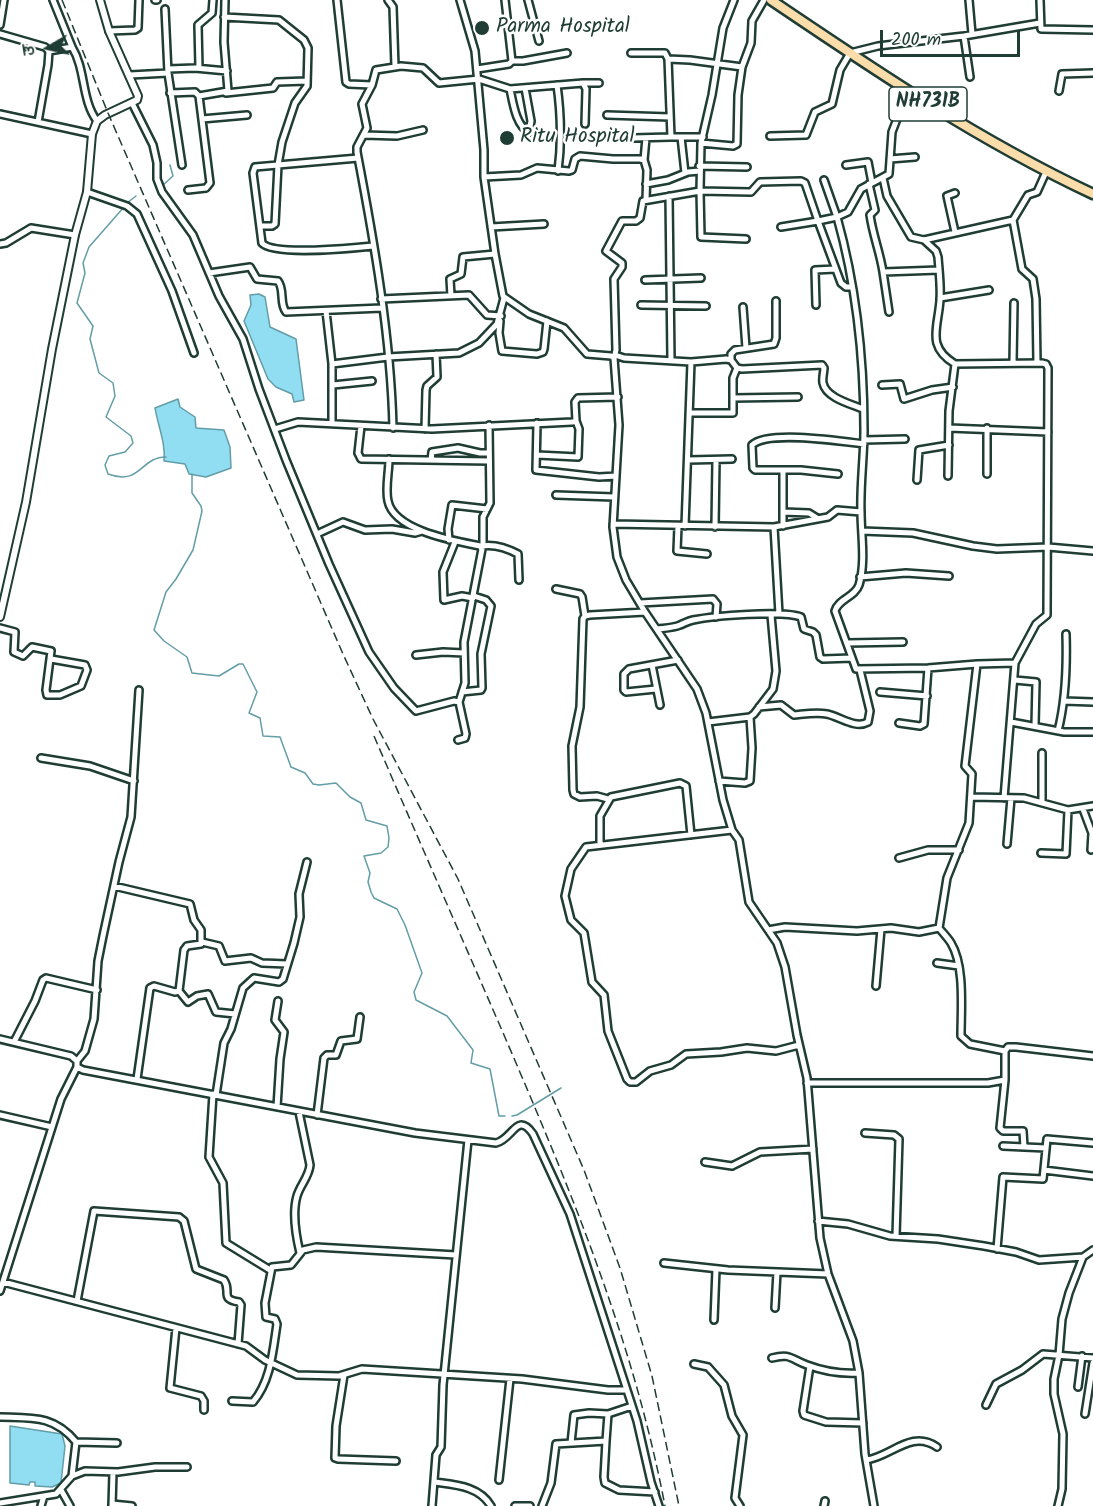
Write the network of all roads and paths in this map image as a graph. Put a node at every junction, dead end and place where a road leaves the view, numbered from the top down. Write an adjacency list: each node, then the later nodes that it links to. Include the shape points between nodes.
1 (4, 0): 22 (street)
2 (53, 0): 29 (street)
3 (100, 0): 24 (street)
4 (139, 0): 24 (street, via 138,28)
5 (213, 0): 39 (street, via 212,13 198,25)
6 (225, 0): 19 (street)
7 (337, 0): 50 (street, via 346,82)
8 (388, 0): 37 (street, via 393,7)
9 (460, 0): 40 (street)
10 (505, 0): 35 (street)
11 (528, 0): 28 (street)
12 (734, 0): 36 (street, via 723,28)
13 (764, 0): 38 (street, via 752,21 751,43)
14 (771, 0): 20 (highway, NH731B)
15 (780, 0): 20 (highway, NH731B)
16 (969, 0): 26 (street)
17 (1040, 0): 21 (street)
18 (165, 9): 41 (street)
19 (224, 18): 42 (street); 47 (street, via 282,22 307,43)
20 (807, 21): 31 (highway, NH731B)
21 (1040, 23): 23 (street, via 1041,29); 26 (street)
22 (0, 25)
23 (1093, 30)
24 (109, 31): 44 (street)
25 (0, 34): 30 (street)
26 (972, 34): 27 (street)
27 (964, 36): 31 (street); 45 (street)
28 (539, 41)
29 (72, 47): 30 (street); 66 (street, via 79,60 90,112)
30 (49, 51): 65 (street)
31 (853, 52): 54 (highway, NH731B); 71 (street, via 840,70 832,104 815,112 806,135); 94 (highway, NH731B, via 993,138)
32 (567, 53): 35 (street)
33 (631, 53): 34 (street, via 665,53)
34 (668, 59): 36 (street); 63 (street)
35 (512, 61): 40 (street)
36 (717, 64): 38 (street); 76 (street)
37 (395, 67): 46 (street, via 423,69 440,83); 50 (street, via 376,70)
38 (742, 67): 76 (street, via 737,144)
39 (199, 68): 41 (street); 42 (street)
40 (477, 69): 46 (street)
41 (168, 71): 44 (street); 56 (street)
42 (227, 71): 57 (street)
43 (1093, 73): 55 (street, via 1062,74)
44 (130, 75): 59 (street, via 138,96)
45 (970, 77)
46 (479, 79): 53 (street); 89 (street)
47 (307, 81): 57 (street, via 277,82 273,88); 82 (street, via 295,103)
48 (584, 82): 49 (street); 51 (street); 67 (street)
49 (599, 83)
50 (372, 85): 70 (street, via 362,104 367,128)
51 (557, 85): 52 (street); 86 (street, via 561,114)
52 (525, 88): 53 (street); 53 (street, via 529,132 516,114)
53 (510, 89)
54 (908, 90): 79 (street, via 892,132); 88 (highway, NH731B)
55 (1059, 91)
56 (170, 93): 58 (street, via 195,92); 81 (street)
57 (226, 93): 58 (street)
58 (200, 96): 64 (street)
59 (132, 103): 66 (street); 118 (street, via 153,145 162,192 193,234)
60 (0, 114): 65 (street)
61 (247, 115): 64 (street)
62 (607, 115): 63 (street)
63 (670, 117): 72 (street)
64 (202, 119): 95 (street, via 210,183 206,188)
65 (38, 122): 69 (street)
66 (97, 122): 69 (street)
67 (585, 124)
68 (423, 130): 70 (street, via 397,136)
69 (92, 134): 97 (street)
70 (364, 135): 78 (street, via 357,147)
71 (770, 136)
72 (671, 137): 73 (street); 75 (street)
73 (681, 137): 76 (street); 87 (street)
74 (633, 138): 75 (street)
75 (646, 138): 80 (street)
76 (702, 140): 85 (street)
77 (915, 157): 79 (street)
78 (358, 158): 82 (street); 114 (street)
79 (890, 159): 90 (street, via 889,174)
80 (645, 160): 86 (street, via 580,156 572,170); 92 (street)
81 (182, 165)
82 (278, 165): 106 (street, via 275,224); 106 (street, via 254,169)
83 (846, 165): 93 (street, via 868,162)
84 (747, 167): 85 (street)
85 (700, 169): 87 (street); 96 (street)
86 (558, 171): 89 (street, via 537,168 521,175)
87 (685, 172): 92 (street)
88 (1046, 172): 99 (highway, NH731B); 103 (street, via 1037,192 1028,195)
89 (484, 177): 107 (street)
90 (883, 178): 93 (street); 112 (street, via 887,196 910,237)
91 (824, 180): 102 (street)
92 (646, 184): 101 (street)
93 (870, 184): 102 (street, via 861,189 848,212); 119 (street, via 874,210 870,215)
94 (1093, 188)
95 (188, 190)
96 (699, 191): 100 (street); 104 (street, via 751,192 760,182 801,181); 111 (street, via 701,237)
97 (87, 192): 110 (street); 142 (street, via 137,214)
98 (955, 193): 109 (street, via 947,196)
99 (1093, 194)
100 (669, 196): 101 (street); 121 (street)
101 (646, 200): 145 (street, via 641,204 638,220 622,221 606,251 622,263 614,279)
102 (837, 217): 104 (street); 123 (street)
103 (1013, 220): 109 (street); 150 (street, via 1022,269 1033,279)
104 (818, 221): 108 (street); 116 (street)
105 (544, 224): 107 (street)
106 (260, 226): 114 (street, via 266,247 296,250)
107 (491, 227): 115 (street)
108 (781, 227)
109 (955, 232): 112 (street)
110 (75, 235): 113 (street, via 31,228); 222 (street, via 26,502)
111 (746, 239)
112 (924, 240): 117 (street, via 936,251)
113 (0, 244)
114 (373, 246): 128 (street)
115 (495, 254): 125 (street, via 463,257 461,274 450,279); 126 (street)
116 (835, 269): 123 (street, via 843,285); 132 (street, via 815,270)
117 (939, 270): 119 (street); 127 (street)
118 (209, 273): 137 (street, via 250,267 257,279 281,283 282,307 286,312); 170 (street, via 243,339)
119 (883, 273): 138 (street)
120 (701, 278): 121 (street)
121 (670, 279): 122 (street); 133 (street)
122 (645, 280)
123 (851, 287): 161 (street, via 861,349)
124 (989, 290): 127 (street)
125 (451, 296): 128 (street); 139 (street, via 469,295 487,315)
126 (504, 298): 139 (street); 140 (street)
127 (940, 298): 152 (street, via 936,344 944,357)
128 (381, 299): 136 (street)
129 (776, 301): 141 (street, via 774,344)
130 (1014, 303): 149 (street)
131 (641, 305): 133 (street)
132 (816, 305)
133 (670, 306): 134 (street); 146 (street)
134 (706, 306)
135 (743, 307): 141 (street)
136 (382, 308): 137 (street); 144 (street)
137 (326, 311): 151 (street)
138 (889, 312)
139 (500, 319): 140 (street, via 502,351 537,354 544,350); 143 (street, via 474,345 454,354)
140 (547, 321): 145 (street, via 569,331 587,354)
141 (746, 348): 147 (street, via 733,351)
142 (194, 353)
143 (436, 354): 144 (street); 171 (street, via 437,377 426,390)
144 (388, 357): 151 (street); 168 (street)
145 (614, 357): 146 (street); 159 (street)
146 (671, 360): 148 (street)
147 (731, 360): 148 (street); 153 (street)
148 (690, 362): 162 (street)
149 (1013, 363): 150 (street); 152 (street)
150 (1037, 363): 173 (street, via 1048,368)
151 (332, 364): 155 (street)
152 (956, 364): 157 (street)
153 (737, 368): 160 (street); 161 (street, via 822,365 824,386 839,400)
154 (372, 381): 155 (street)
155 (333, 385): 164 (street)
156 (882, 385): 157 (street, via 900,384 904,399)
157 (952, 387): 169 (street)
158 (798, 397): 160 (street)
159 (618, 398): 163 (street, via 578,398); 188 (street)
160 (734, 398): 162 (street, via 733,413)
161 (863, 409): 175 (street)
162 (689, 413): 183 (street)
163 (576, 421): 165 (street); 178 (street, via 578,457)
164 (332, 423): 167 (street); 170 (street, via 291,423)
165 (537, 423): 166 (street); 178 (street)
166 (489, 425): 171 (street); 177 (street)
167 (361, 426): 168 (street); 179 (street, via 359,457)
168 (393, 428): 171 (street)
169 (949, 428): 172 (street); 176 (street)
170 (275, 429): 205 (street)
171 (425, 429)
172 (987, 429): 173 (street); 187 (street)
173 (1048, 432): 208 (street)
174 (905, 439): 175 (street)
175 (864, 442): 185 (street, via 782,436 753,443 755,470); 195 (street)
176 (949, 445): 189 (street); 190 (street, via 919,450)
177 (489, 453): 182 (street, via 458,448 432,452); 184 (street)
178 (537, 454): 188 (street, via 536,470)
179 (389, 459): 182 (street); 203 (street, via 391,509)
180 (716, 459): 181 (street); 183 (street); 201 (street)
181 (732, 459)
182 (431, 460): 184 (street)
183 (688, 460): 199 (street)
184 (489, 461): 193 (street)
185 (783, 471): 186 (street); 194 (street)
186 (838, 474)
187 (987, 474)
188 (616, 476): 192 (street)
189 (948, 477)
190 (917, 480)
191 (556, 495): 192 (street)
192 (614, 497): 197 (street)
193 (487, 509): 206 (street, via 452,505 448,529); 207 (street)
194 (783, 512): 196 (street, via 809,513); 200 (street)
195 (861, 512): 196 (street, via 837,510 828,517); 204 (street)
196 (817, 518): 200 (street)
197 (613, 524): 198 (street); 216 (street, via 617,557)
198 (678, 526): 199 (street); 210 (street, via 677,550)
199 (685, 526): 201 (street)
200 (783, 526): 202 (street)
201 (715, 527): 202 (street)
202 (774, 527): 218 (street)
203 (422, 531): 205 (street, via 365,530 343,522); 206 (street)
204 (862, 531): 208 (street, via 913,533 997,549); 212 (street)
205 (317, 534): 245 (street, via 369,652 394,688 416,711)
206 (452, 541): 207 (street); 215 (street, via 443,572 444,600)
207 (482, 545): 213 (street, via 518,554); 215 (street)
208 (1048, 547): 209 (street); 233 (street, via 1047,615 1036,624)
209 (1093, 551)
210 (707, 554)
211 (949, 576): 212 (street, via 906,573)
212 (860, 577): 227 (street, via 856,591 836,607)
213 (519, 580)
214 (556, 590): 220 (street, via 580,594)
215 (473, 597): 228 (street); 241 (street, via 486,600 491,606 481,654 482,688)
216 (640, 603): 217 (street); 221 (street, via 713,599 717,604)
217 (645, 612): 220 (street); 224 (street)
218 (779, 614): 219 (street); 230 (street, via 801,617 804,629 816,635 823,659)
219 (771, 615): 221 (street); 248 (street, via 775,677 773,689)
220 (585, 616): 264 (street, via 580,707 572,746 573,790 580,796)
221 (716, 616): 224 (street)
222 (0, 617)
223 (0, 628): 231 (street, via 15,632 16,654 23,656 32,647 40,648 51,651)
224 (657, 629): 232 (street)
225 (1065, 634): 244 (street)
226 (903, 642): 227 (street)
227 (847, 644): 230 (street)
228 (464, 653): 229 (street); 241 (street)
229 (416, 656)
230 (852, 658): 237 (street)
231 (51, 659): 231 (street, via 85,665 81,686 60,695 47,695)
232 (678, 660): 235 (street); 250 (street, via 697,689)
233 (1015, 663): 234 (street); 238 (street)
234 (977, 664): 236 (street); 261 (street, via 964,766 972,774)
235 (652, 665): 239 (street); 239 (street, via 626,670 624,690 629,693)
236 (928, 668): 237 (street); 243 (street)
237 (860, 670): 248 (street, via 870,711 866,724 824,714 794,715 781,705)
238 (1015, 680): 251 (street); 253 (street, via 1036,681)
239 (656, 689): 247 (street)
240 (139, 690): 259 (street)
241 (462, 692): 245 (street)
242 (880, 692): 243 (street)
243 (927, 696): 252 (street, via 922,725)
244 (1064, 701): 246 (street); 254 (street)
245 (459, 702): 256 (street, via 466,734)
246 (1093, 702)
247 (660, 705)
248 (759, 707): 249 (street)
249 (750, 717): 250 (street); 260 (street, via 750,781)
250 (708, 722): 260 (street)
251 (1011, 722): 253 (street); 262 (street)
252 (899, 723)
253 (1035, 726): 254 (street)
254 (1058, 731): 255 (street)
255 (1093, 732)
256 (458, 740)
257 (1042, 753): 265 (street)
258 (41, 758): 259 (street, via 90,766)
259 (134, 781): 278 (street, via 131,817)
260 (719, 781): 269 (street)
261 (971, 797): 262 (street); 273 (street, via 969,823)
262 (1004, 798): 263 (street)
263 (1011, 798): 265 (street); 272 (street)
264 (608, 799): 270 (street, via 683,783); 271 (street, via 600,816)
265 (1042, 802): 268 (street)
266 (1093, 806): 267 (street)
267 (1083, 809): 268 (street); 274 (street, via 1092,833)
268 (1068, 810): 275 (street, via 1066,854)
269 (732, 830): 270 (street); 281 (street, via 739,840 749,902)
270 (691, 835): 271 (street)
271 (600, 844): 294 (street, via 586,848 571,869 565,897 571,920 584,933 592,982 604,995 606,1026 627,1079 636,1082 650,1071 691,1053 752,1048 776,1051)
272 (1007, 844)
273 (958, 850): 276 (street, via 928,850); 279 (street, via 947,878)
274 (1091, 850)
275 (1041, 853)
276 (899, 858)
277 (307, 862): 284 (street, via 299,894 300,917)
278 (114, 886): 282 (street, via 190,904); 287 (street, via 98,961)
279 (939, 928): 280 (street, via 919,932); 285 (street, via 952,943)
280 (881, 929): 281 (street); 286 (street)
281 (768, 930): 294 (street, via 786,967)
282 (202, 942): 284 (street, via 219,946 225,960 251,958 262,963); 288 (street, via 184,950)
283 (937, 963): 285 (street)
284 (287, 964): 290 (street, via 281,982 254,978 245,985)
285 (959, 966): 295 (street, via 961,1036 970,1044)
286 (876, 986)
287 (97, 990): 293 (street, via 46,978); 297 (street, via 94,1019)
288 (180, 991): 290 (street, via 188,1002 208,994 216,1012); 298 (street, via 150,988)
289 (278, 1001): 302 (street, via 275,1020 284,1036)
290 (235, 1014): 301 (street, via 223,1048)
291 (360, 1017): 305 (street, via 357,1039 341,1041 336,1055 327,1054 324,1058)
292 (0, 1039): 293 (street)
293 (14, 1042): 297 (street, via 71,1056)
294 (799, 1045): 300 (street)
295 (1005, 1051): 296 (street, via 1016,1047); 299 (street)
296 (1093, 1056)
297 (77, 1064): 298 (street, via 83,1070); 306 (street)
298 (137, 1079): 301 (street)
299 (1005, 1080): 300 (street); 311 (street, via 1000,1128 1023,1131)
300 (807, 1083): 313 (street)
301 (214, 1095): 302 (street); 326 (street, via 209,1157 222,1183 226,1243)
302 (277, 1107): 303 (street)
303 (299, 1112): 305 (street); 321 (street, via 310,1165 296,1198)
304 (0, 1115): 306 (street)
305 (317, 1115): 308 (street)
306 (52, 1127): 329 (street)
307 (865, 1133): 318 (street, via 894,1135 899,1139)
308 (468, 1140): 322 (street); 349 (street, via 503,1141 515,1127 528,1125 570,1214)
309 (1093, 1143): 312 (street, via 1047,1139)
310 (1003, 1146): 311 (street)
311 (1024, 1147): 312 (street)
312 (1046, 1148): 315 (street)
313 (813, 1149): 314 (street, via 759,1152 732,1166); 317 (street)
314 (705, 1162)
315 (1044, 1170): 316 (street); 319 (street, via 1041,1180 1003,1178)
316 (1093, 1176)
317 (818, 1221): 318 (street); 328 (street)
318 (896, 1236): 319 (street)
319 (997, 1249): 323 (street, via 1039,1260)
320 (1093, 1250): 323 (street)
321 (300, 1253): 322 (street, via 316,1247); 326 (street, via 291,1265 275,1265)
322 (456, 1255): 346 (street)
323 (1083, 1257): 336 (street, via 1062,1319)
324 (664, 1263): 325 (street)
325 (716, 1269): 327 (street); 333 (street)
326 (270, 1270): 340 (street, via 265,1314 277,1324)
327 (777, 1272): 328 (street); 332 (street)
328 (828, 1274): 344 (street)
329 (3, 1282): 330 (street); 331 (street)
330 (0, 1291)
331 (77, 1301): 334 (street); 335 (street, via 94,1211 179,1217 184,1221 196,1269 224,1280 227,1298 241,1305)
332 (775, 1308)
333 (714, 1320)
334 (176, 1328): 335 (street); 353 (street, via 170,1388 201,1396)
335 (238, 1344): 340 (street)
336 (1059, 1355): 337 (street); 351 (street, via 1043,1354 1000,1380); 386 (street, via 1054,1394 1063,1434 1064,1463)
337 (1082, 1356): 339 (street); 348 (street)
338 (772, 1358): 343 (street, via 790,1356)
339 (1093, 1358)
340 (271, 1362): 345 (street, via 297,1375); 350 (street, via 256,1400)
341 (1093, 1363): 355 (street)
342 (694, 1364): 384 (street, via 708,1367 724,1385 732,1416 743,1435 735,1498)
343 (810, 1366): 344 (street, via 843,1373); 357 (street, via 804,1415 826,1422)
344 (860, 1372): 357 (street)
345 (344, 1375): 346 (street, via 362,1369); 364 (street, via 335,1458)
346 (444, 1375): 347 (street); 369 (street, via 441,1447 436,1455)
347 (510, 1379): 349 (street); 368 (street)
348 (1078, 1387)
349 (626, 1390): 352 (street)
350 (231, 1401)
351 (986, 1405)
352 (632, 1406): 354 (street); 371 (street)
353 (204, 1410)
354 (608, 1414): 358 (street); 361 (street, via 574,1416)
355 (1085, 1414)
356 (0, 1418): 359 (street, via 46,1419)
357 (863, 1423): 363 (street)
358 (606, 1441): 361 (street); 371 (street, via 605,1483 619,1490)
359 (76, 1442): 360 (street); 367 (street)
360 (117, 1443)
361 (571, 1443): 382 (street, via 556,1444 551,1483)
362 (937, 1448): 363 (street, via 926,1442 911,1442 877,1459)
363 (866, 1460): 385 (street)
364 (396, 1461)
365 (187, 1467): 366 (street)
366 (113, 1472): 367 (street, via 85,1471); 374 (street)
367 (72, 1476): 370 (street)
368 (499, 1480)
369 (434, 1482): 378 (street); 379 (street, via 469,1488 485,1497)
370 (61, 1490): 372 (street); 376 (street)
371 (655, 1492): 383 (street)
372 (44, 1496): 373 (street); 375 (street)
373 (0, 1503)
374 (112, 1505): 377 (street)
375 (41, 1506)
376 (70, 1506)
377 (132, 1506)
378 (432, 1506)
379 (491, 1506)
380 (515, 1506): 381 (street)
381 (530, 1506)
382 (542, 1506)
383 (659, 1506)
384 (740, 1506)
385 (874, 1506)
386 (1058, 1506)

